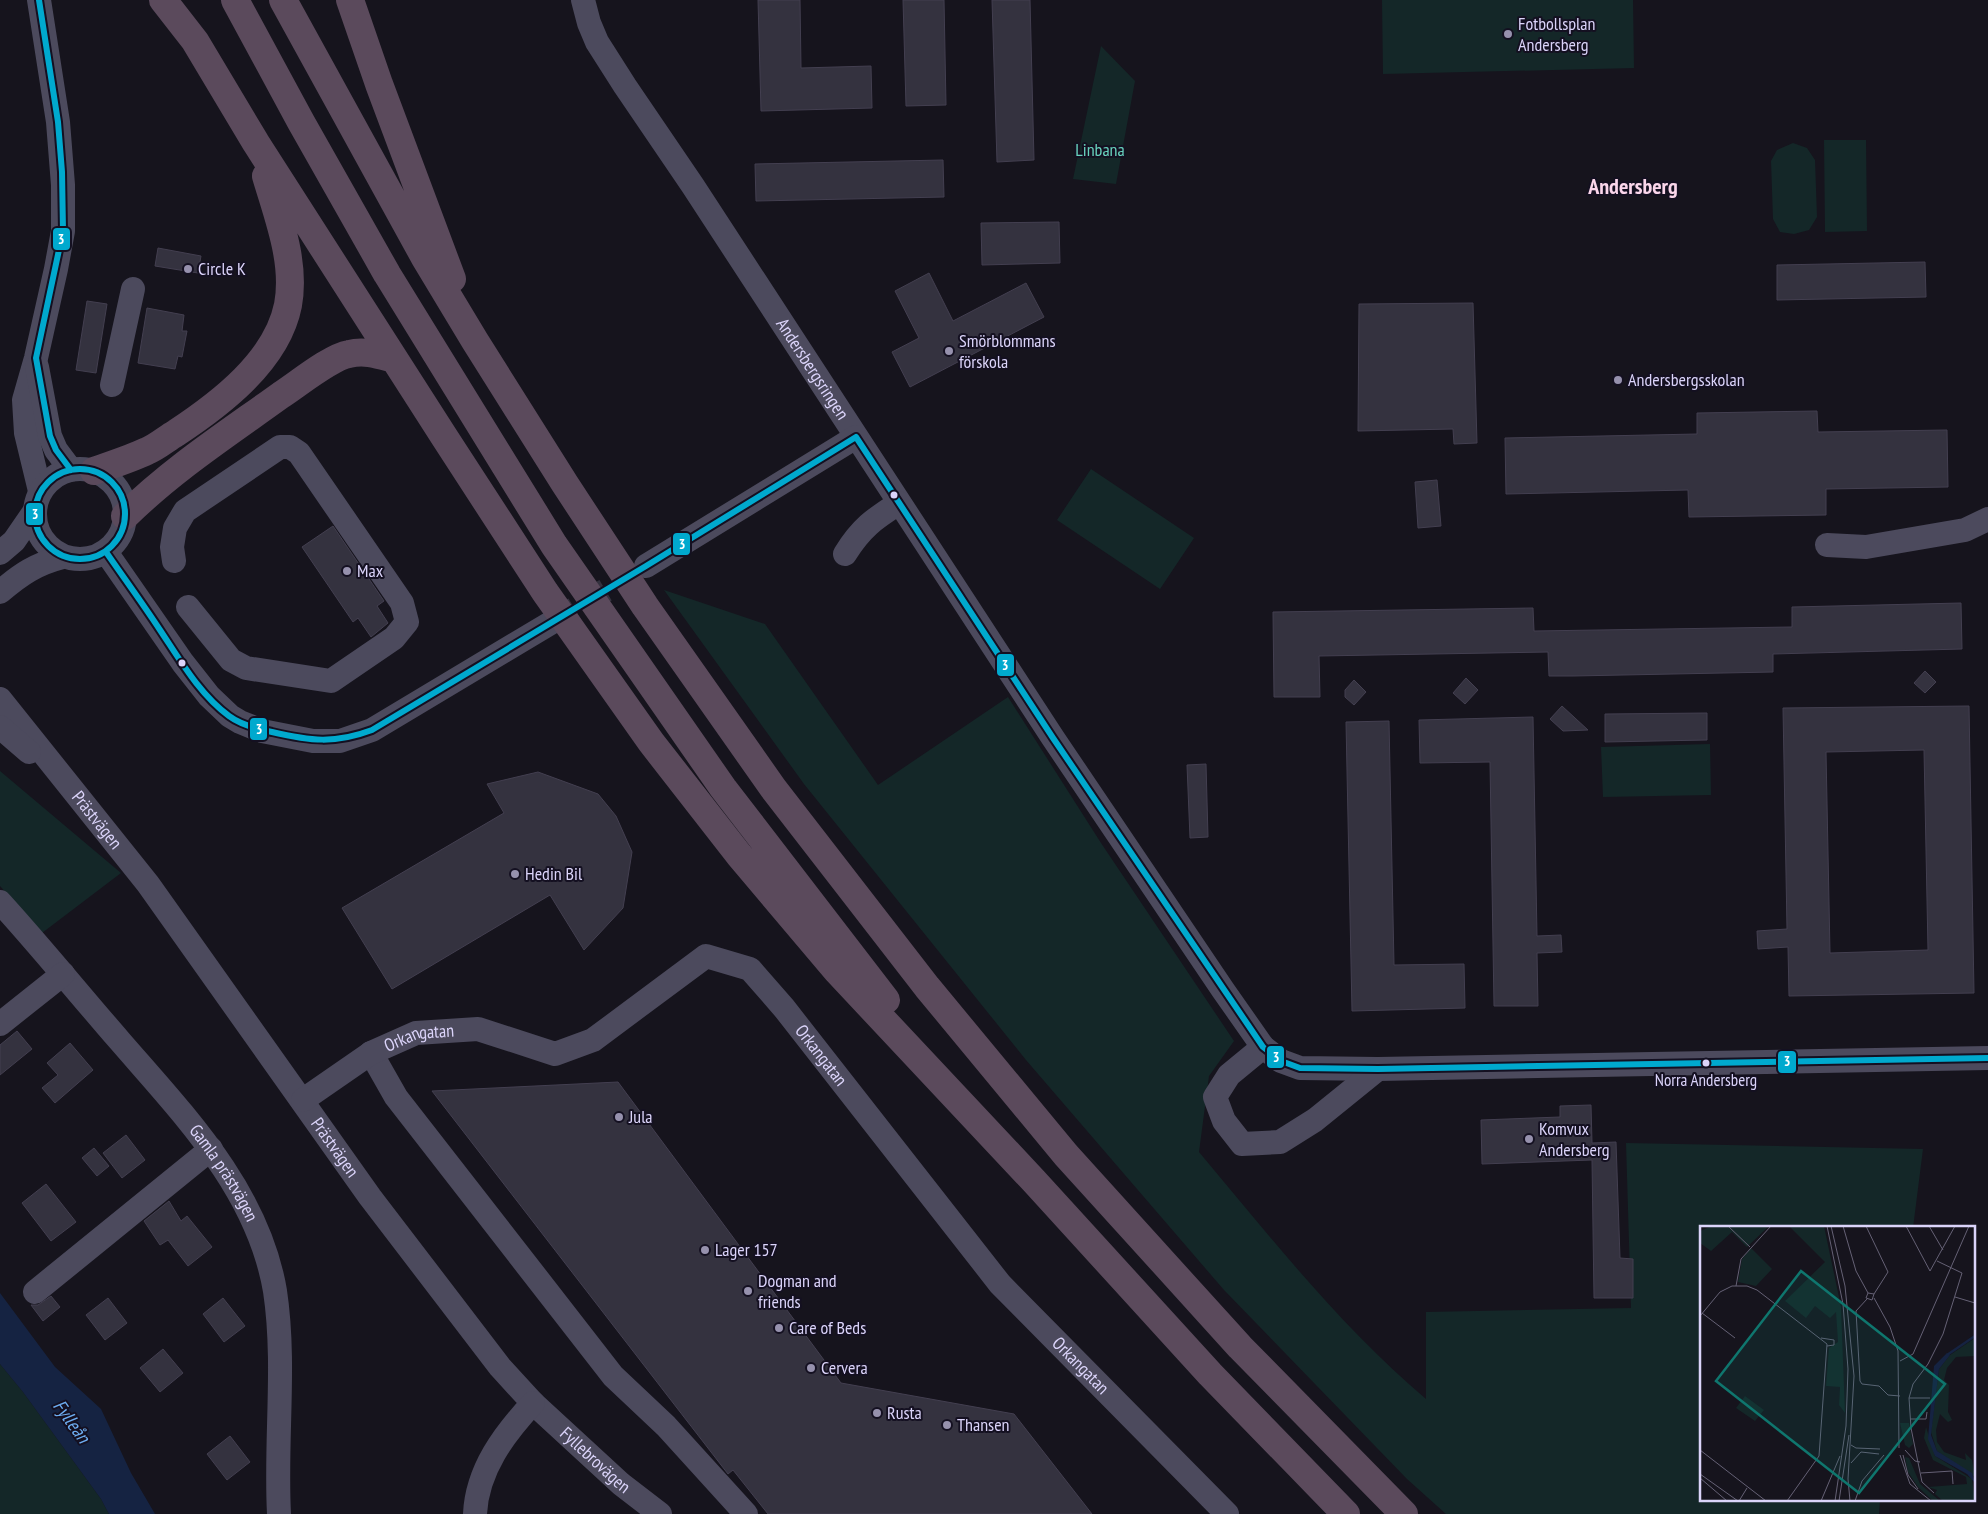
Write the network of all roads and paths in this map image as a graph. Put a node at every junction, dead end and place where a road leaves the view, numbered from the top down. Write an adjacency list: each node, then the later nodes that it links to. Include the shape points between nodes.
1 (25, 0): 7 (street)
2 (163, 0): 8 (highway, via 195,41)
3 (235, 0): 42 (highway, via 387,274 554,545 723,788 897,1015)
4 (283, 0): 10 (highway, via 425,258)
5 (350, 0): 10 (highway)
6 (583, 0): 14 (street, Andersbergsringen, via 597,42)
7 (41, 9): 11 (street, via 58,122 62,231)
8 (256, 143): 12 (highway); 15 (highway, via 284,236 288,305 280,329 261,361 236,388 194,421 148,451)
9 (134, 289): 13 (street)
10 (475, 341): 51 (highway, via 645,606 773,788 927,987 1066,1155 1227,1333)
11 (36, 358): 15 (street, via 50,436 56,450); 16 (street, via 24,400)
12 (394, 359): 18 (highway, via 361,352 334,360 183,465); 42 (highway, via 573,632 651,742 733,848 837,971)
13 (112, 385)
14 (856, 437): 17 (street, Andersbergsringen); 26 (street)
15 (82, 470): 16 (street, via 54,478); 18 (street, via 104,476 114,484 120,493)
16 (37, 502): 22 (street, via 14,541); 24 (street, via 36,526 42,539)
17 (899, 502): 23 (street, via 857,535); 36 (street, Andersbergsringen, via 1053,738)
18 (125, 516): 21 (street, via 123,530)
19 (1988, 519): 20 (street, via 1965,530 1866,547)
20 (1827, 545)
21 (106, 552): 24 (street, via 92,559); 29 (street, via 209,696 240,722 293,738 340,741 372,730)
22 (0, 553)
23 (845, 554)
24 (63, 557): 27 (street, via 42,563)
25 (174, 561): 28 (street, via 175,528 185,511 280,447 290,447 299,453 402,603 406,622 394,638 331,681 246,668 231,660)
26 (646, 566)
27 (0, 592)
28 (188, 607)
29 (554, 621)
30 (0, 699): 32 (street, Prästvägen)
31 (0, 727): 32 (street, Prästvägen)
32 (67, 784): 40 (street, Prästvägen, via 148,884)
33 (0, 902): 34 (street, Gamla prästvägen)
34 (63, 974): 35 (street); 41 (street, Gamla prästvägen)
35 (0, 1024)
36 (1263, 1047): 39 (street, Andersbergsringen, via 1281,1061 1300,1068); 39 (street, via 1229,1075 1215,1097 1224,1121 1242,1144 1280,1142 1315,1120)
37 (371, 1053): 40 (street, Orkangatan); 48 (street, via 396,1096 613,1376 666,1426); 49 (street, Orkangatan, via 416,1032 478,1029 554,1054 593,1040 706,956 750,969 1000,1284)
38 (1988, 1058): 39 (street, Andersbergsringen)
39 (1378, 1069)
40 (303, 1100): 44 (street, Prästvägen, via 393,1228 500,1367)
41 (212, 1149): 43 (street); 45 (street, Gamla prästvägen, via 242,1199 265,1248 275,1291 280,1357)
42 (1034, 1181): 50 (highway, via 1210,1374)
43 (35, 1292)
44 (533, 1403): 46 (street, via 490,1459 480,1486); 47 (street, Fyllebrovägen, via 621,1484)
45 (279, 1514)
46 (475, 1514)
47 (660, 1514)
48 (746, 1514)
49 (1228, 1514)
50 (1346, 1514)
51 (1404, 1514)

